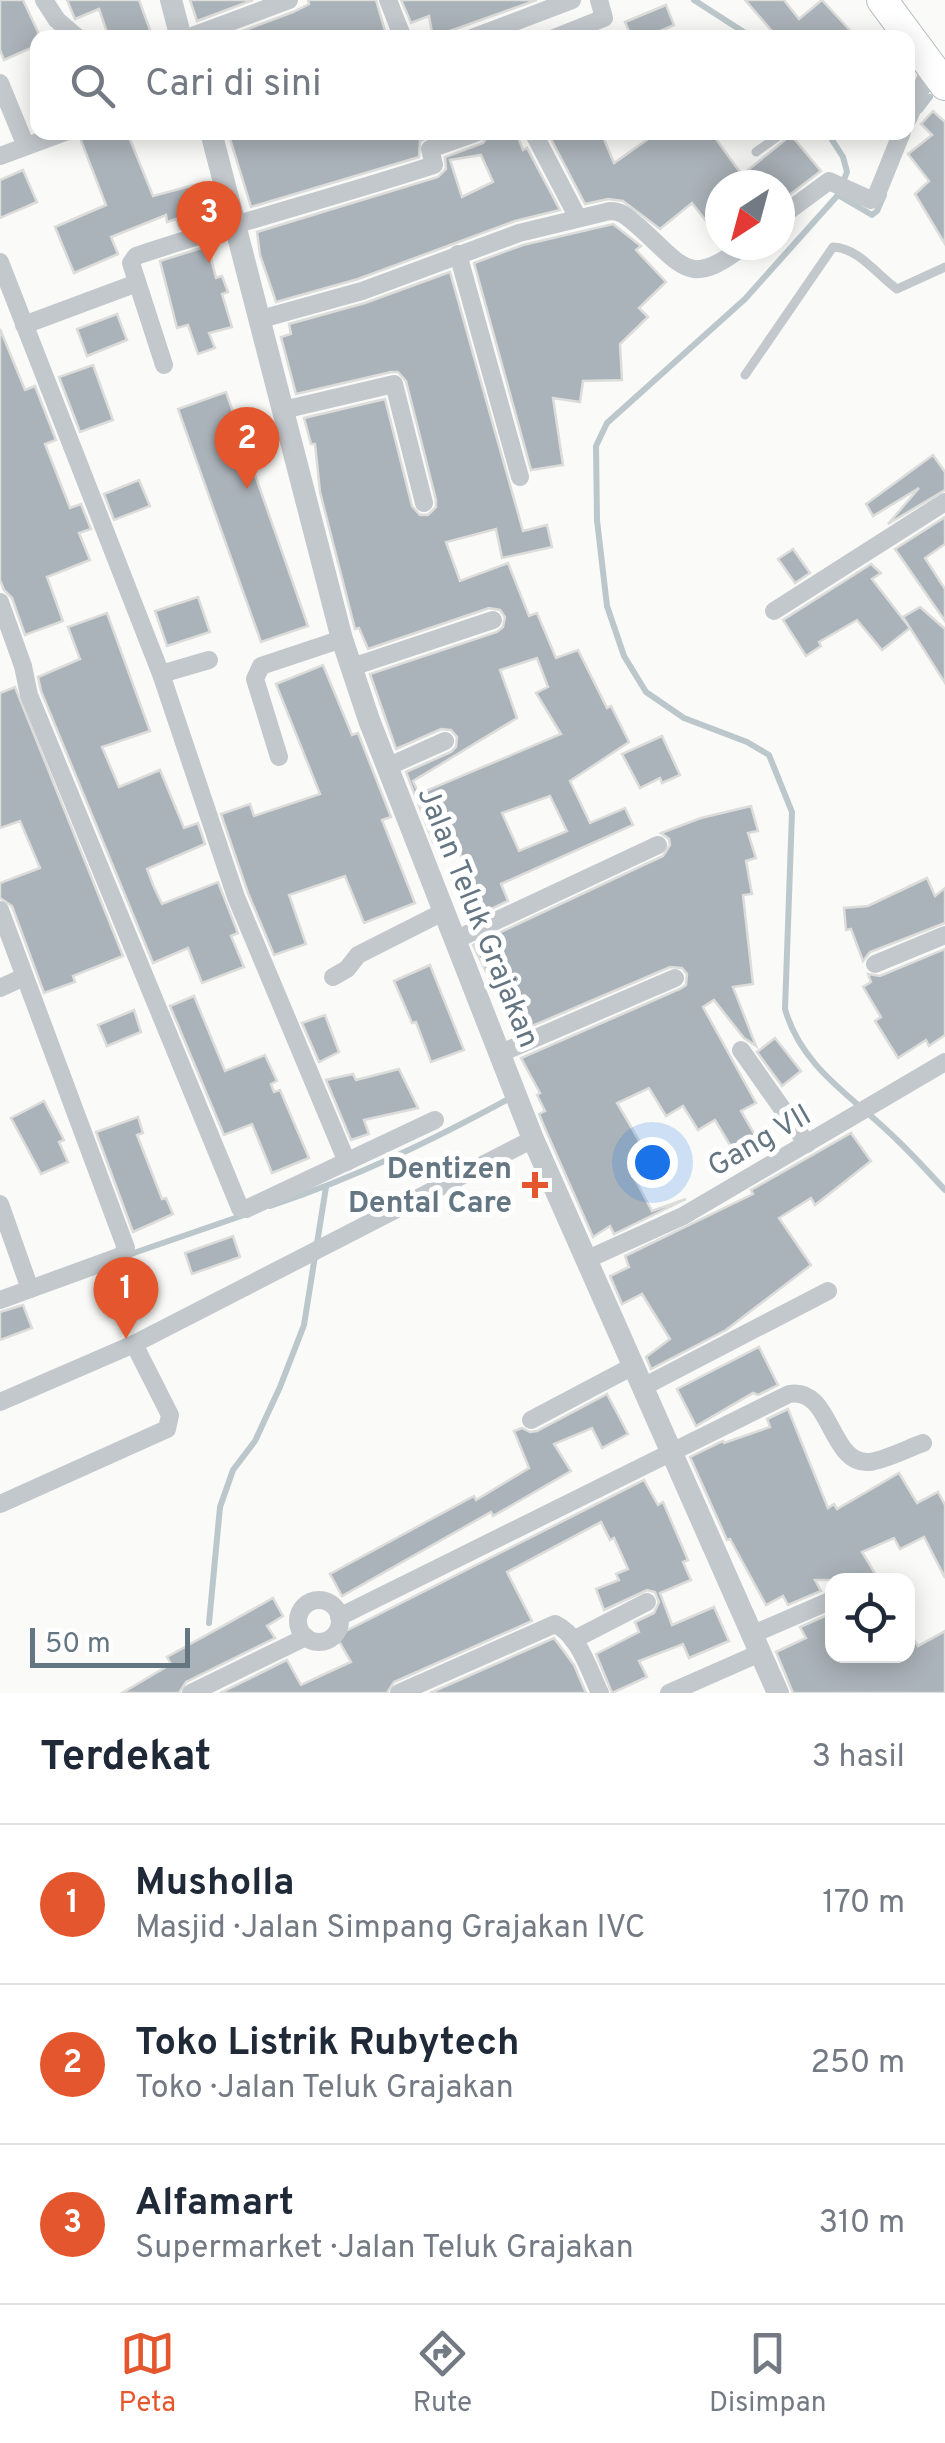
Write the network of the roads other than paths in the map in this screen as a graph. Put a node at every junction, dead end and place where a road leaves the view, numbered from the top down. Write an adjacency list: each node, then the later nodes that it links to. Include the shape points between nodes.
1 (44, 0): 8 (street)
2 (171, 0): 9 (street)
3 (289, 0): 10 (street)
4 (388, 0): 11 (street)
5 (572, 0): 12 (street)
6 (600, 0): 13 (street, via 604,18)
7 (882, 0): 14 (main road)
8 (67, 30)
9 (181, 30)
10 (206, 30)
11 (400, 30)
12 (493, 30)
13 (574, 30)
14 (900, 30)
15 (915, 49): 16 (main road)
16 (938, 76): 18 (street)
17 (0, 83): 25 (street)
18 (915, 109)
19 (39, 140): 25 (street)
20 (213, 140): 30 (street, Jalan Teluk Grajakan)
21 (454, 140): 30 (street, via 430,148 434,165)
22 (537, 140): 29 (street)
23 (773, 140): 26 (lane)
24 (899, 140): 28 (street, via 871,200 828,181)
25 (26, 144): 27 (street)
26 (756, 152)
27 (0, 156)
28 (795, 206)
29 (578, 218): 31 (street); 32 (street, via 622,212 677,261 699,270)
30 (234, 224): 35 (street, via 136,256); 36 (street, Jalan Teluk Grajakan)
31 (458, 254): 36 (street); 41 (street)
32 (725, 260)
33 (0, 262): 37 (street)
34 (945, 268): 39 (lane, via 897,289 856,255 831,248)
35 (136, 283): 37 (street); 38 (street)
36 (262, 319): 40 (street, Jalan Teluk Grajakan)
37 (24, 324): 50 (street)
38 (164, 364)
39 (745, 375)
40 (283, 410): 43 (street, via 394,384); 47 (street, Jalan Teluk Grajakan)
41 (520, 477)
42 (945, 502): 45 (street)
43 (424, 504)
44 (0, 602): 70 (street, via 29,695 236,1203 246,1209)
45 (774, 611)
46 (493, 620): 49 (street)
47 (342, 639): 49 (street, Jalan Teluk Grajakan); 52 (street, via 259,669 256,679)
48 (209, 660): 50 (street)
49 (352, 666): 53 (street, Jalan Teluk Grajakan)
50 (161, 674): 70 (street, via 236,897)
51 (446, 741): 53 (street)
52 (279, 757)
53 (387, 767): 56 (street, Jalan Teluk Grajakan)
54 (658, 845): 58 (street)
55 (0, 910): 60 (street)
56 (442, 912): 58 (street, Jalan Teluk Grajakan); 61 (street, via 358,955)
57 (945, 935): 59 (street)
58 (456, 940): 65 (street, Jalan Teluk Grajakan)
59 (875, 964)
60 (24, 977): 63 (street); 73 (street, via 126,1248 121,1256)
61 (333, 977)
62 (675, 978): 65 (street)
63 (0, 988)
64 (741, 1050): 69 (street)
65 (501, 1053): 68 (street, Jalan Teluk Grajakan)
66 (945, 1062): 69 (street, Gang VII)
67 (434, 1120): 70 (street)
68 (533, 1138): 72 (street, Jalan Teluk Grajakan); 76 (street)
69 (807, 1144): 72 (street, Gang VII, via 682,1216)
70 (347, 1162)
71 (0, 1204): 73 (street)
72 (588, 1259): 77 (street, Jalan Teluk Grajakan)
73 (30, 1289): 75 (street)
74 (828, 1290): 77 (street)
75 (0, 1300)
76 (134, 1344): 78 (street); 82 (street, via 170,1415 167,1429)
77 (639, 1376): 79 (street); 81 (street, Jalan Teluk Grajakan)
78 (0, 1402)
79 (532, 1420)
80 (923, 1443): 81 (street, via 869,1462 854,1458 813,1399 798,1392)
81 (671, 1451): 85 (street); 88 (street, Jalan Teluk Grajakan)
82 (0, 1504)
83 (647, 1602): 87 (street)
84 (825, 1604): 88 (street)
85 (339, 1617): 86 (street, via 333,1637); 86 (street, via 320,1600 304,1606 298,1622)
86 (306, 1637): 89 (street)
87 (574, 1640): 90 (street, via 564,1628 547,1625); 91 (street)
88 (755, 1644): 92 (street); 93 (street, Jalan Teluk Grajakan)
89 (191, 1693)
90 (398, 1693)
91 (600, 1693)
92 (669, 1693)
93 (778, 1693)

